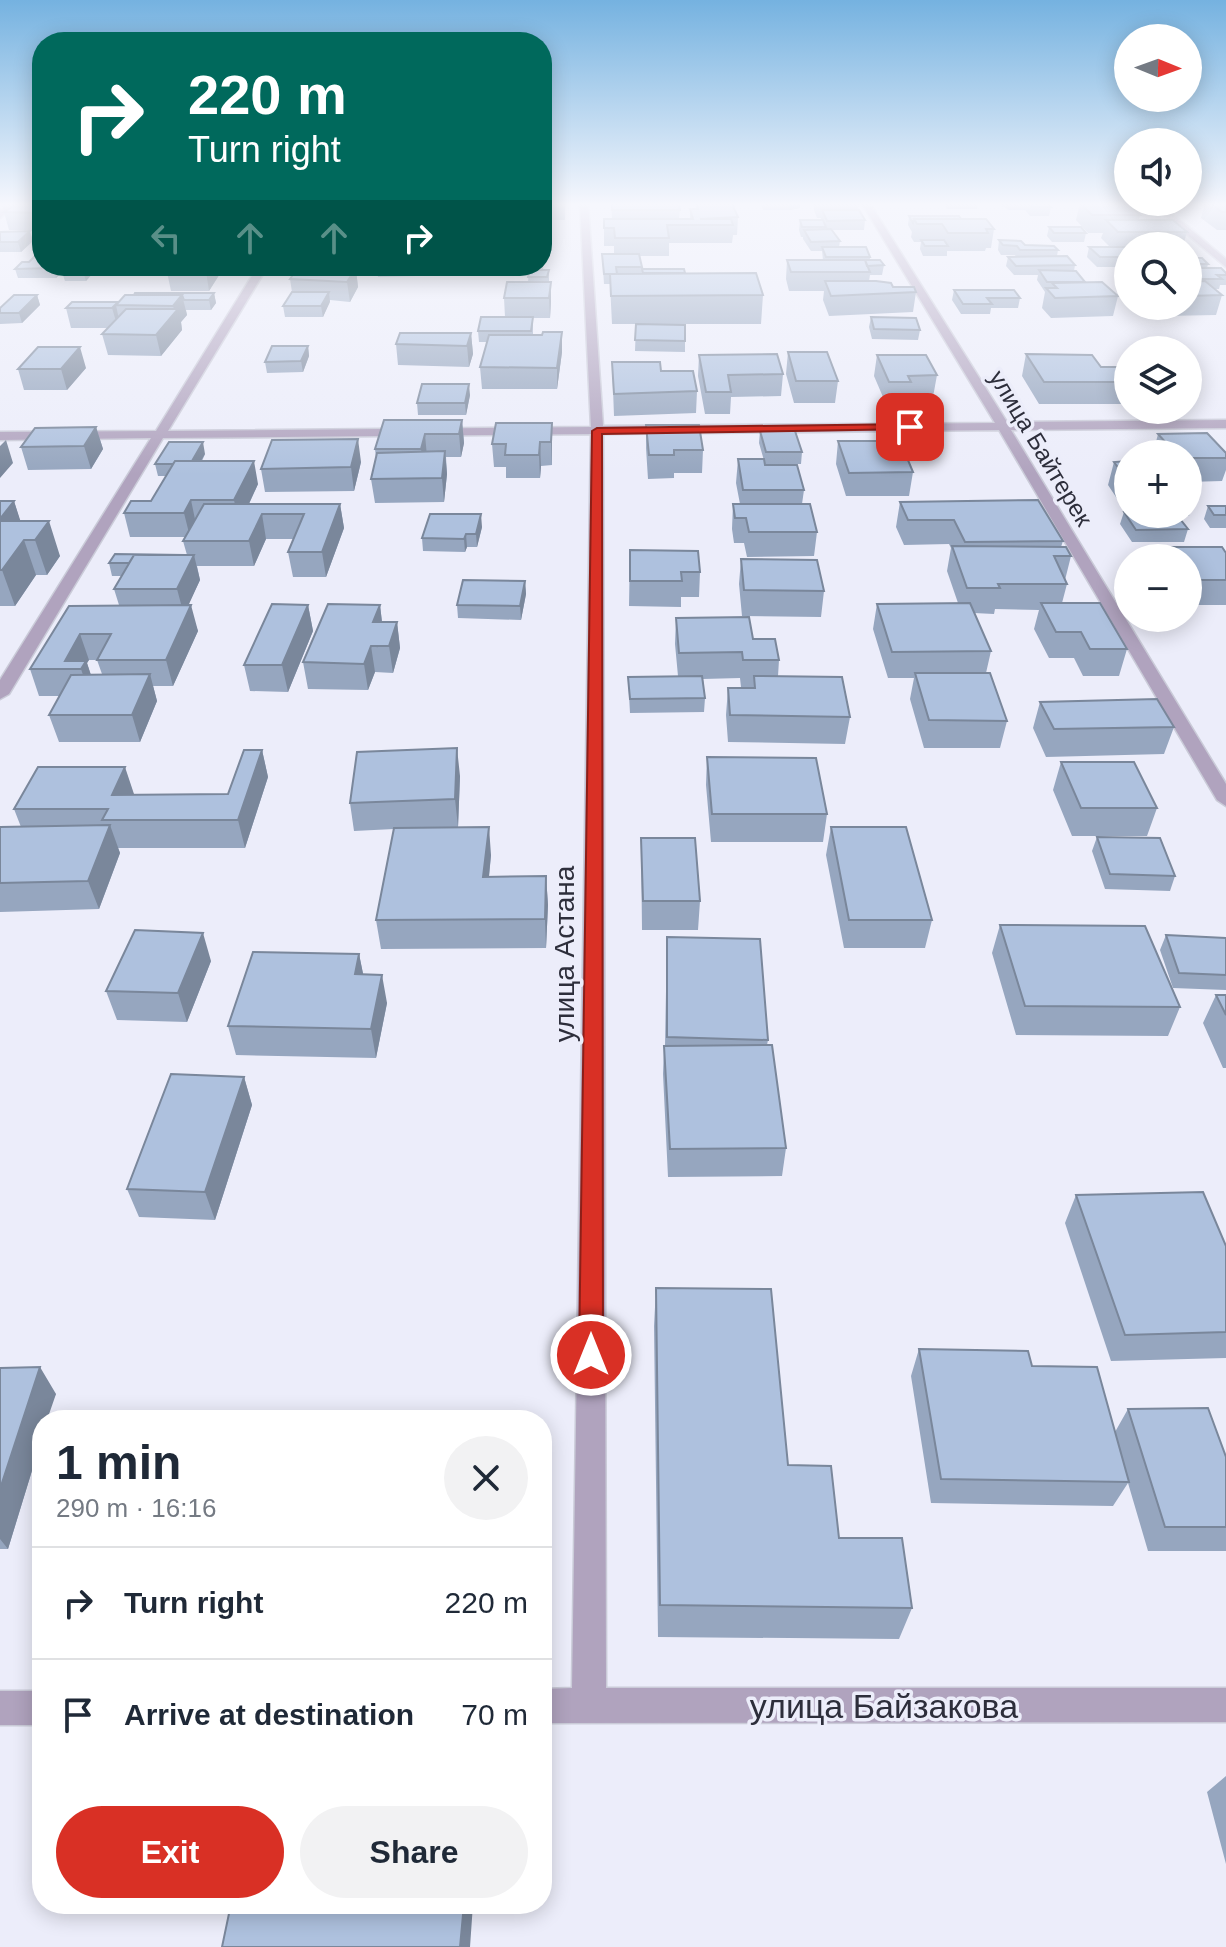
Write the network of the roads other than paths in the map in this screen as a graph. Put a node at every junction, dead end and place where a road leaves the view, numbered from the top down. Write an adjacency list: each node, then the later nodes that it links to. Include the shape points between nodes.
1 (246, 293): 8 (street)
2 (589, 293): 6 (street, улица Астана)
3 (921, 293): 5 (street, улица Байтерек)
4 (1226, 424): 5 (street)
5 (1003, 426): 6 (street); 10 (street, улица Байтерек)
6 (597, 431): 8 (street); 13 (street, улица Астана)
7 (0, 436): 8 (street)
8 (158, 436): 9 (street)
9 (0, 694)
10 (1226, 800)
11 (1226, 1705): 13 (street, улица Байзакова)
12 (552, 1706): 13 (street, улица Байзакова)
13 (589, 1706)
14 (0, 1708): 15 (street)
15 (32, 1708)

